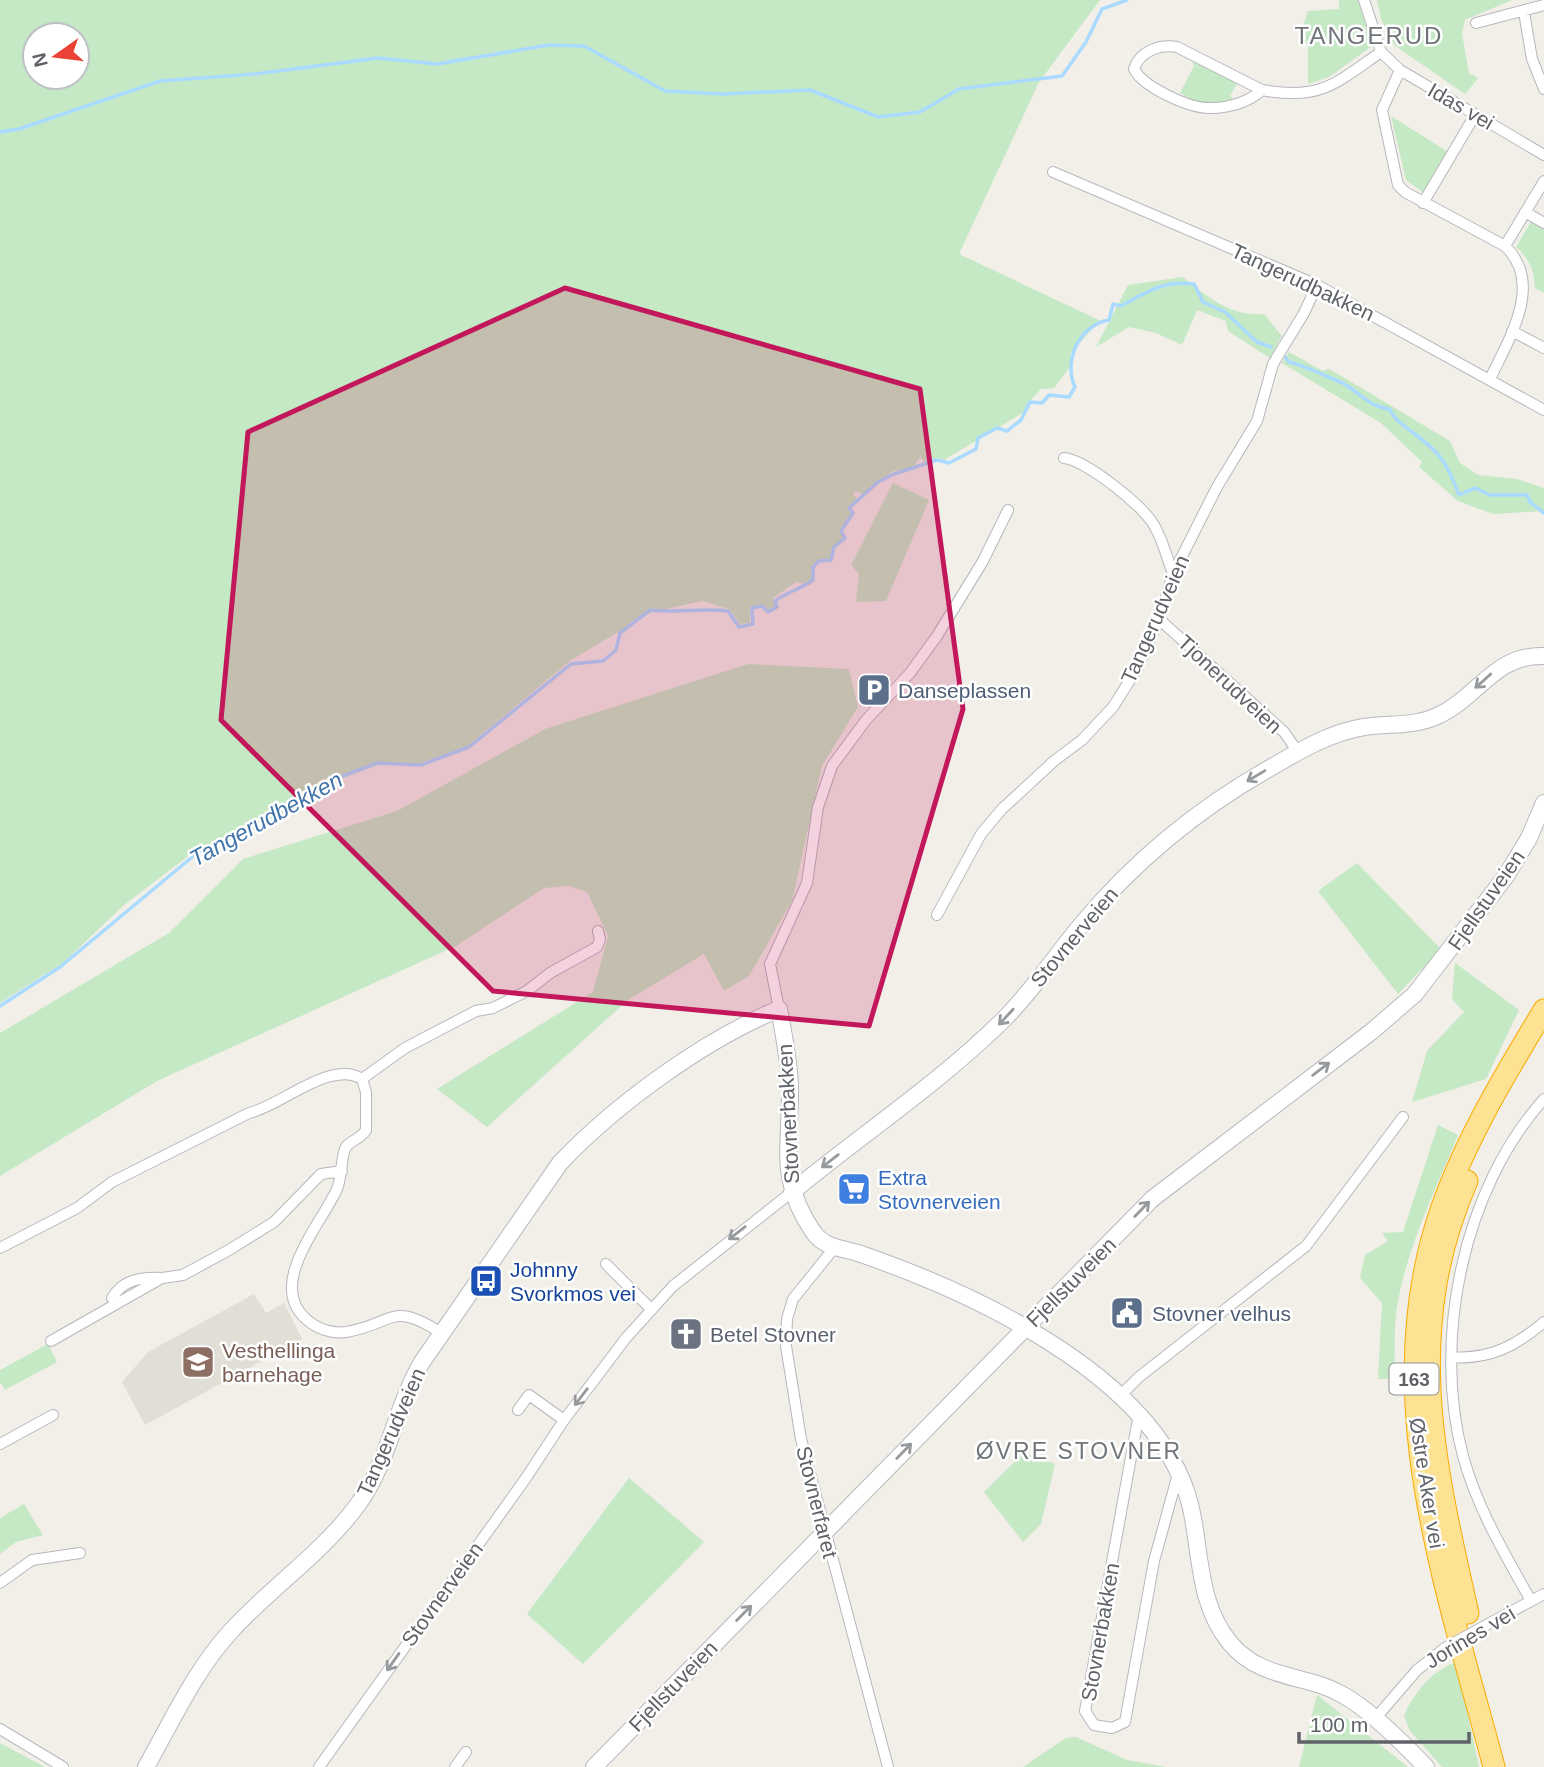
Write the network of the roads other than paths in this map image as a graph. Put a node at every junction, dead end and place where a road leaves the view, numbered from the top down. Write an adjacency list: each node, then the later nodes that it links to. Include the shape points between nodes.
1 (1364, 0): 5 (street, Idas vei)
2 (1544, 5): 3 (street)
3 (1524, 12): 4 (street); 7 (street, via 1532,59)
4 (1476, 23)
5 (1381, 52): 6 (street, Idas vei); 8 (street, via 1315,93)
6 (1399, 70): 9 (street, Idas vei); 13 (street, via 1382,110 1398,185)
7 (1544, 89)
8 (1262, 90): 8 (street, via 1235,104 1198,107 1145,85 1134,69 1141,56 1165,45)
9 (1475, 115): 10 (street, Idas vei); 13 (street)
10 (1544, 155)
11 (1053, 172): 17 (street, Tangerudbakken)
12 (1544, 181): 14 (street)
13 (1423, 203): 16 (street)
14 (1525, 212): 15 (street); 16 (street)
15 (1544, 223)
16 (1505, 246): 18 (street, via 1523,264 1528,284)
17 (1317, 285): 20 (street, Tangerudbakken); 24 (street, Tangerudveien, via 1273,364 1257,421)
18 (1513, 331): 19 (street); 20 (street)
19 (1544, 348)
20 (1490, 379): 21 (street, Tangerudbakken)
21 (1544, 410)
22 (1064, 458): 24 (street, via 1083,463 1147,514)
23 (1008, 510): 31 (street, Stovnerbakken, via 937,636 832,766 818,807 807,883 771,964)
24 (1173, 574): 25 (street, Tangerudveien)
25 (1159, 619): 27 (street, Tjonerudveien, via 1275,724); 29 (street, Tangerudveien, via 1137,669 1113,707 1002,809 981,834)
26 (1544, 656): 27 (street, Stovnerveien, one-way to 27, via 1521,657 1501,666 1435,717 1345,731)
27 (1298, 752): 38 (street, Stovnerveien, one-way to 38, via 1216,800 1173,834 1101,903 1008,1015 975,1047)
28 (1544, 803): 46 (street, Fjellstuveien, one-way to 28, via 1160,1192 1415,994 1506,876)
29 (937, 915)
30 (598, 931): 34 (street, via 597,947 531,989 405,1048)
31 (779, 1009): 38 (street, Stovnerbakken, via 789,1073 787,1159); 47 (street, Tangerudveien, via 740,1027 680,1065 572,1151 540,1189)
32 (1544, 1010): 72 (highway, Østre Aker vei / 163, via 1489,1103 1450,1185 1428,1256 1416,1327 1414,1398 1426,1499)
33 (1544, 1038): 73 (highway, Østre Aker vei / 163, via 1464,1190 1437,1281 1429,1358 1437,1474)
34 (362, 1079): 37 (street, via 366,1130 345,1147); 40 (street, via 348,1074 328,1076 112,1182 77,1208)
35 (1544, 1100): 49 (street, via 1501,1155 1482,1197 1455,1308)
36 (1403, 1117): 50 (street, via 1306,1246)
37 (342, 1171): 42 (street, via 321,1174 267,1228 183,1275); 47 (street, via 337,1191 296,1265 292,1286 299,1311 312,1324 330,1331 347,1332 401,1314)
38 (792, 1192): 39 (street, Stovnerbakken, via 816,1236); 44 (street, Stovnerveien, one-way to 44, via 716,1249)
39 (835, 1247): 46 (street, Stovnerbakken, via 931,1280); 57 (street, Stovnerfaret, via 798,1289 786,1332 795,1409)
40 (0, 1248)
41 (606, 1264): 44 (street)
42 (162, 1278): 43 (street, via 134,1280 117,1289); 48 (street)
43 (112, 1298)
44 (651, 1309): 54 (street, Stovnerveien, one-way to 54)
45 (1544, 1322): 49 (street, via 1499,1352)
46 (1026, 1328): 50 (street, Stovnerbakken); 57 (street, Fjellstuveien, one-way to 46)
47 (441, 1333): 66 (street, Tangerudveien, via 406,1390 373,1479 359,1503 215,1650)
48 (51, 1340)
49 (1451, 1357): 61 (street, via 1451,1392 1466,1467 1493,1533)
50 (1119, 1397): 53 (street, Stovnerbakken)
51 (518, 1410): 54 (street, via 529,1395)
52 (53, 1415): 55 (street)
53 (1141, 1417): 56 (street, Stovnerbakken); 56 (street, Stovnerbakken, via 1086,1711 1094,1725 1112,1728 1125,1722 1154,1561)
54 (564, 1420): 67 (street, Stovnerveien, one-way to 67)
55 (0, 1444)
56 (1179, 1471): 62 (street, Stovnerbakken, via 1192,1510 1204,1589 1231,1644 1266,1670 1343,1695)
57 (825, 1533): 69 (street, Fjellstuveien, one-way to 57); 70 (street, Stovnerfaret)
58 (80, 1553): 59 (street, via 32,1560)
59 (0, 1583)
60 (1544, 1594): 61 (street, Jorines vei)
61 (1531, 1601): 62 (street, Jorines vei, bridge, via 1444,1648 1417,1670)
62 (1374, 1720): 71 (street, Stovnerbakken)
63 (0, 1729): 65 (street)
64 (466, 1752): 68 (street)
65 (63, 1767)
66 (146, 1767)
67 (319, 1767)
68 (455, 1767)
69 (594, 1767)
70 (888, 1767)
71 (1426, 1767)
72 (1494, 1767)
73 (1508, 1767)

